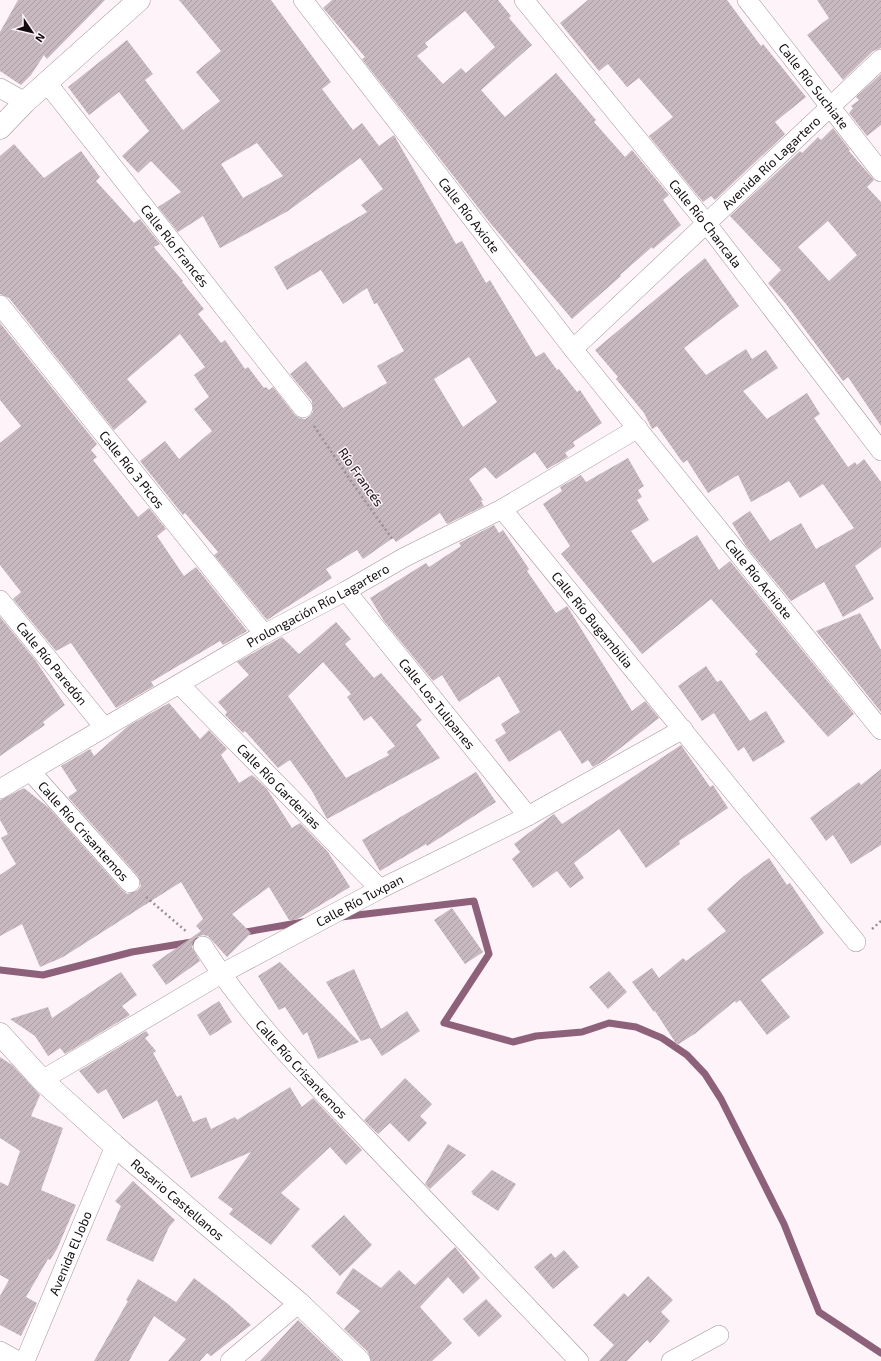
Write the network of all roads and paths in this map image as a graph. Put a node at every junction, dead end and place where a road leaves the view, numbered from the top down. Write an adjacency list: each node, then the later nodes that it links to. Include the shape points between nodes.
1 (139, 0): 6 (street)
2 (303, 0): 14 (street, Calle Río Axiote)
3 (524, 0): 12 (street, Calle Río Chancala)
4 (747, 0): 9 (street, Calle Río Suchiate)
5 (881, 59): 9 (street, Avenida Río Lagartero)
6 (47, 83): 8 (street); 15 (street, Calle Río Francés)
7 (0, 88): 8 (street)
8 (25, 102): 10 (street)
9 (829, 108): 11 (street, Calle Río Suchiate); 12 (street, Avenida Río Lagartero)
10 (0, 128)
11 (881, 172)
12 (707, 224): 14 (street, Avenida Río Lagartero); 17 (street, Calle Río Chancala)
13 (0, 304): 22 (street, Calle Río 3 Picos)
14 (573, 349): 16 (street, Calle Río Axiote)
15 (303, 408): 19 (path, Río Francés)
16 (638, 428): 18 (street, Prolongación Río Lagartero); 26 (street, Calle Río Achiote)
17 (881, 451)
18 (502, 509): 19 (street, Prolongación Río Lagartero); 25 (street, Calle Río Bugambilia)
19 (405, 557): 20 (street, Prolongación Río Lagartero)
20 (346, 591): 22 (street, Prolongación Río Lagartero); 29 (street, Calle Los Tulipanes)
21 (0, 600): 24 (street, Calle Río Paredón)
22 (264, 634): 23 (street, Prolongación Río Lagartero)
23 (179, 684): 24 (street, Prolongación Río Lagartero); 31 (street, Calle Río Gardenias)
24 (104, 727): 27 (street, Prolongación Río Lagartero)
25 (683, 729): 29 (street, Calle Río Tuxpan); 32 (street, Calle Río Bugambilia)
26 (881, 730)
27 (31, 772): 28 (street, Prolongación Río Lagartero); 30 (street, Calle Río Crisantemos)
28 (0, 789)
29 (528, 816): 31 (street, Calle Río Tuxpan)
30 (130, 883): 33 (path, Calle Río Crisantemos)
31 (380, 889): 34 (street, Calle Río Tuxpan)
32 (856, 942)
33 (203, 946): 34 (street, Calle Río Crisantemos)
34 (221, 974): 36 (street, Calle Río Tuxpan); 45 (street, Calle Río Crisantemos, via 262,1026 340,1111)
35 (0, 1034): 36 (street, Rosario Castellanos)
36 (42, 1080): 37 (street, Rosario Castellanos)
37 (115, 1146): 38 (street, Rosario Castellanos); 42 (street, Avenida El Jobo)
38 (299, 1303): 43 (street); 44 (street, Rosario Castellanos)
39 (719, 1335): 46 (street)
40 (0, 1352): 41 (street)
41 (18, 1361)
42 (25, 1361)
43 (230, 1361)
44 (359, 1361)
45 (579, 1361)
46 (671, 1361)

